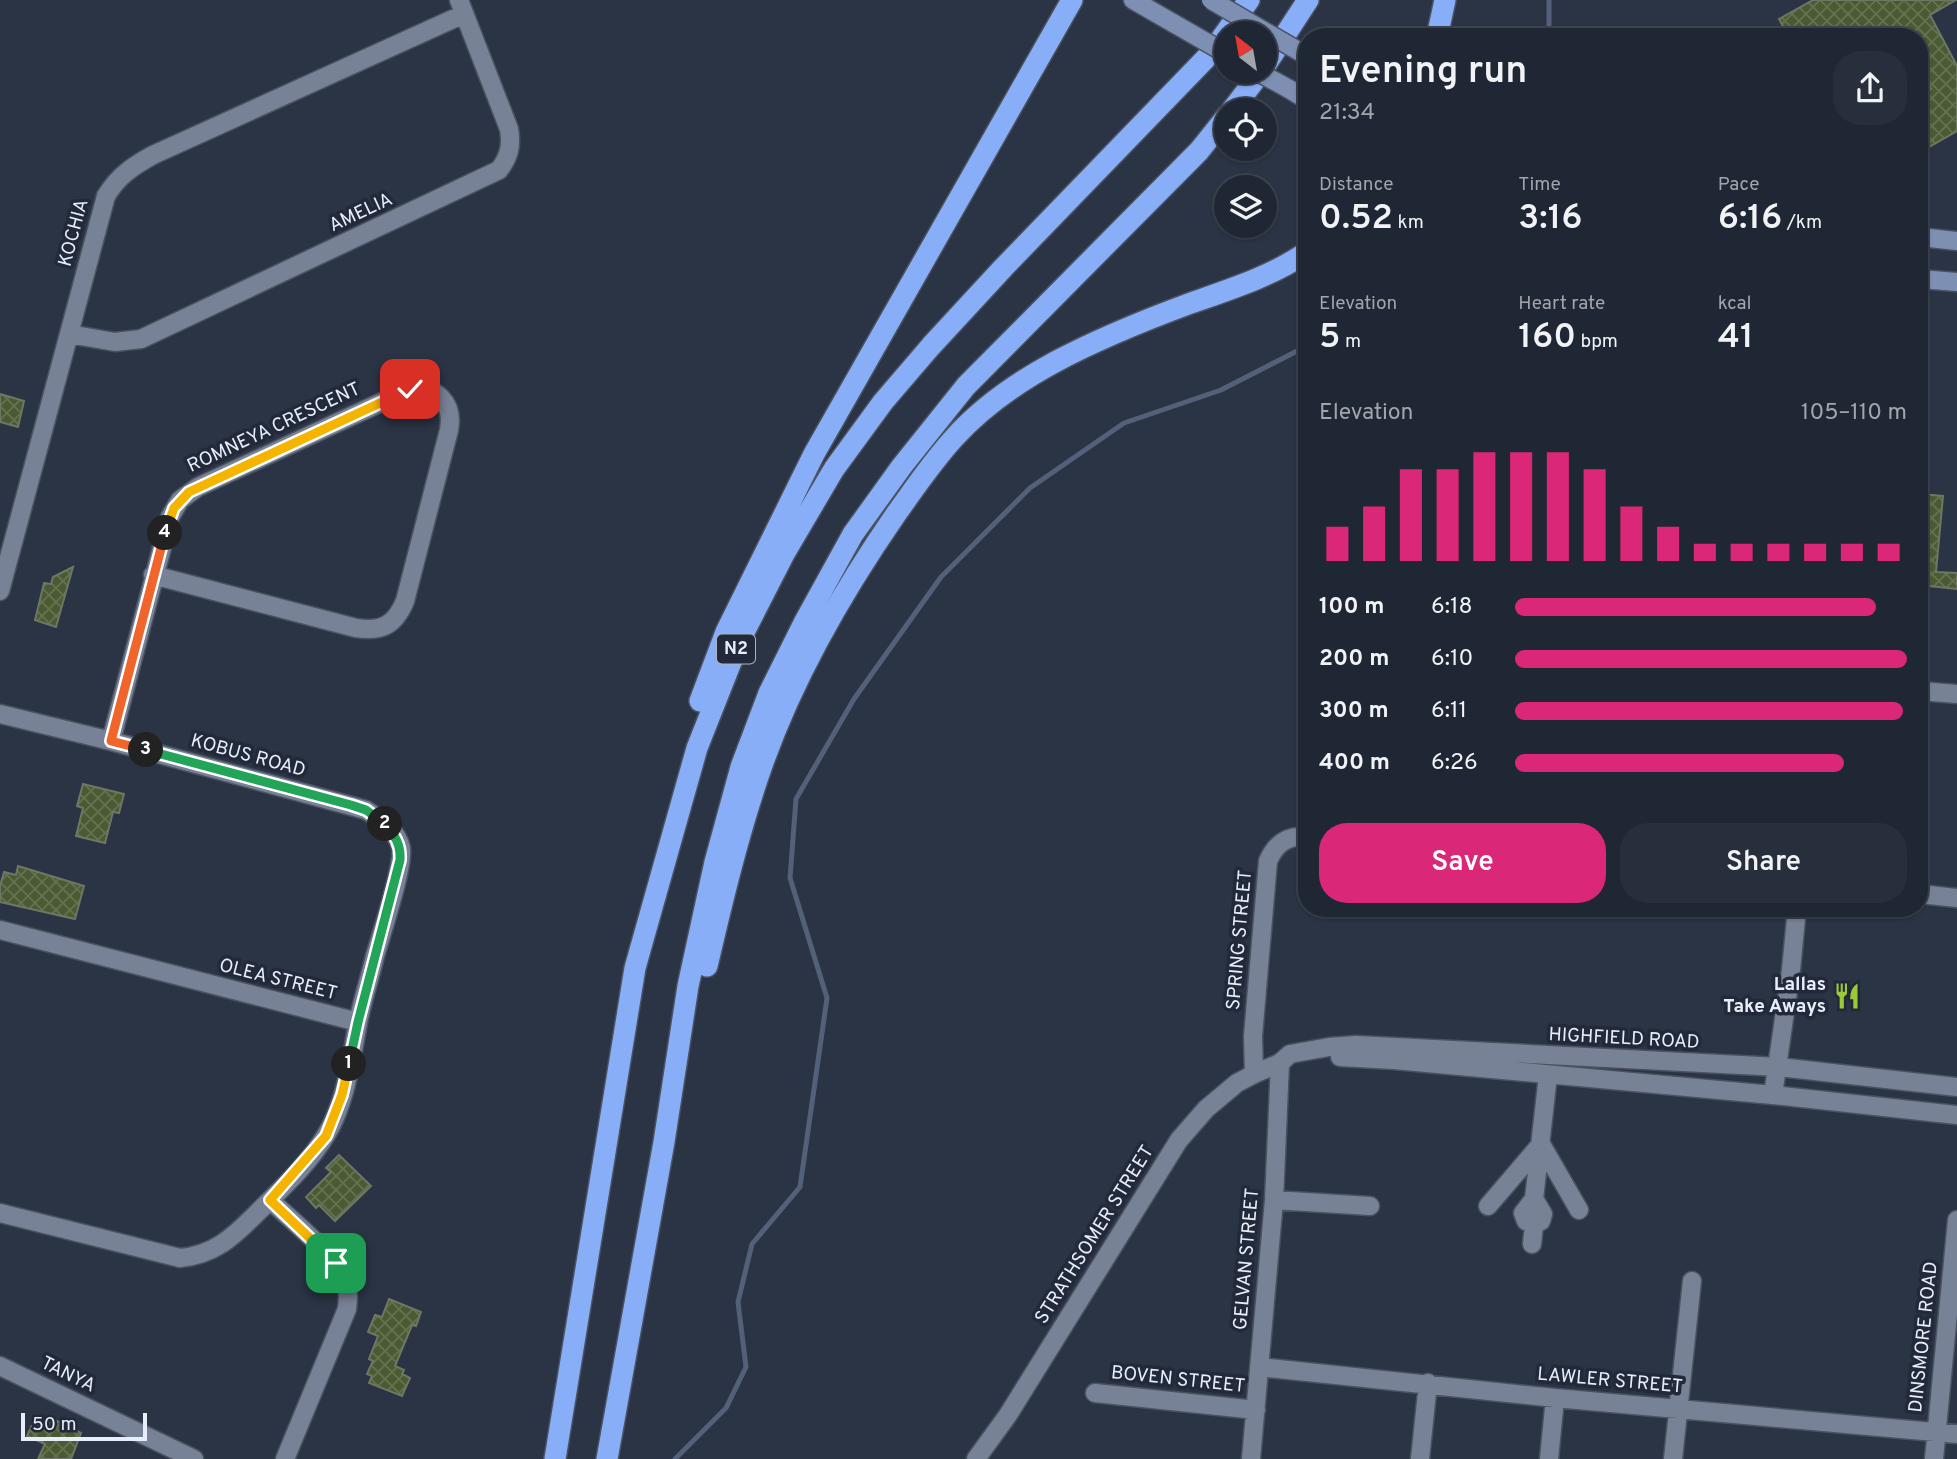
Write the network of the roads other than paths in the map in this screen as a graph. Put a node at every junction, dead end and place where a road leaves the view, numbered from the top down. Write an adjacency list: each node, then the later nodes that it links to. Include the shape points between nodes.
1 (1072, 0): 33 (highway, via 814,454 726,632 687,738)
2 (1133, 0): 10 (main road, bridge)
3 (1212, 0): 11 (main road, bridge)
4 (1249, 0): 33 (highway, N2, via 1210,53 931,346 834,469 784,554 725,677 697,748)
5 (1308, 0): 9 (highway)
6 (1445, 0): 8 (highway)
7 (461, 7): 20 (street, KOCHIA, via 153,155 115,180 106,197); 20 (street, AMELIA, via 509,129 510,148 499,170 141,339 115,342)
8 (1439, 28)
9 (1278, 46)
10 (1214, 47)
11 (1298, 51)
12 (1278, 83): 13 (main road, bridge)
13 (1298, 94)
14 (1214, 132): 42 (highway, N2, via 966,386 853,534 805,621 764,705 715,862 688,986)
15 (1928, 238): 16 (main road)
16 (1957, 241)
17 (1298, 258): 42 (highway, via 1055,362 985,408 918,483 829,622 759,774 731,863)
18 (1928, 280): 19 (main road)
19 (1957, 282)
20 (69, 334): 22 (street, KOCHIA)
21 (153, 575): 21 (street, ROMNEYA CRESCENT, via 174,508 189,492 410,389 430,389 450,410 449,430 405,601 389,624 379,629 356,628); 26 (street, ROMNEYA CRESCENT)
22 (0, 591)
23 (1928, 692): 24 (street)
24 (1957, 694)
25 (0, 714): 26 (street, KOBUS ROAD)
26 (111, 741): 27 (street, KOBUS ROAD, via 366,810)
27 (395, 835): 34 (street, OLEA STREET, via 400,860)
28 (1298, 837): 37 (street, SPRING STREET, via 1288,838 1272,851 1268,861)
29 (1928, 895): 30 (street)
30 (1957, 898)
31 (1796, 917): 36 (street)
32 (0, 930): 34 (street, OLEA STREET)
33 (635, 968): 64 (highway, N2)
34 (358, 1022): 44 (street, via 332,1124 318,1147)
35 (1287, 1060): 36 (street, HIGHFIELD ROAD, via 1329,1047 1356,1045); 37 (street, STRATHSOMER STREET); 38 (street, via 1357,1057); 45 (street, GELVAN STREET)
36 (1779, 1067): 39 (street, HIGHFIELD ROAD); 40 (street)
37 (1254, 1074): 66 (street, STRATHSOMER STREET, via 1206,1109 1179,1140)
38 (1548, 1076): 40 (street); 43 (street)
39 (1957, 1087)
40 (1773, 1095): 41 (street)
41 (1957, 1115)
42 (664, 1142): 65 (highway, N2)
43 (1541, 1144): 47 (street); 48 (street); 51 (street, via 1534,1199 1523,1213 1534,1225)
44 (270, 1200): 49 (street, via 226,1243 180,1258); 63 (street, via 336,1263 347,1284 347,1309)
45 (1274, 1200): 46 (street); 54 (street, GELVAN STREET)
46 (1370, 1206)
47 (1488, 1206)
48 (1579, 1209)
49 (0, 1213)
50 (1957, 1220): 60 (street, DINSMORE ROAD)
51 (1532, 1244)
52 (1692, 1281): 58 (street)
53 (0, 1366): 62 (street, TANYA)
54 (1259, 1367): 55 (street, LAWLER STREET); 59 (street, GELVAN STREET)
55 (1427, 1383): 57 (street, LAWLER STREET); 68 (street)
56 (1095, 1393): 59 (street, BOVEN STREET)
57 (1555, 1398): 58 (street, LAWLER STREET); 69 (street)
58 (1679, 1409): 60 (street, LAWLER STREET); 70 (street)
59 (1256, 1410): 67 (street, GELVAN STREET)
60 (1936, 1432): 61 (street, LAWLER STREET); 71 (street, DINSMORE ROAD)
61 (1957, 1434)
62 (194, 1459)
63 (285, 1459)
64 (555, 1459)
65 (607, 1459)
66 (976, 1459)
67 (1251, 1459)
68 (1420, 1459)
69 (1549, 1459)
70 (1673, 1459)
71 (1934, 1459)

